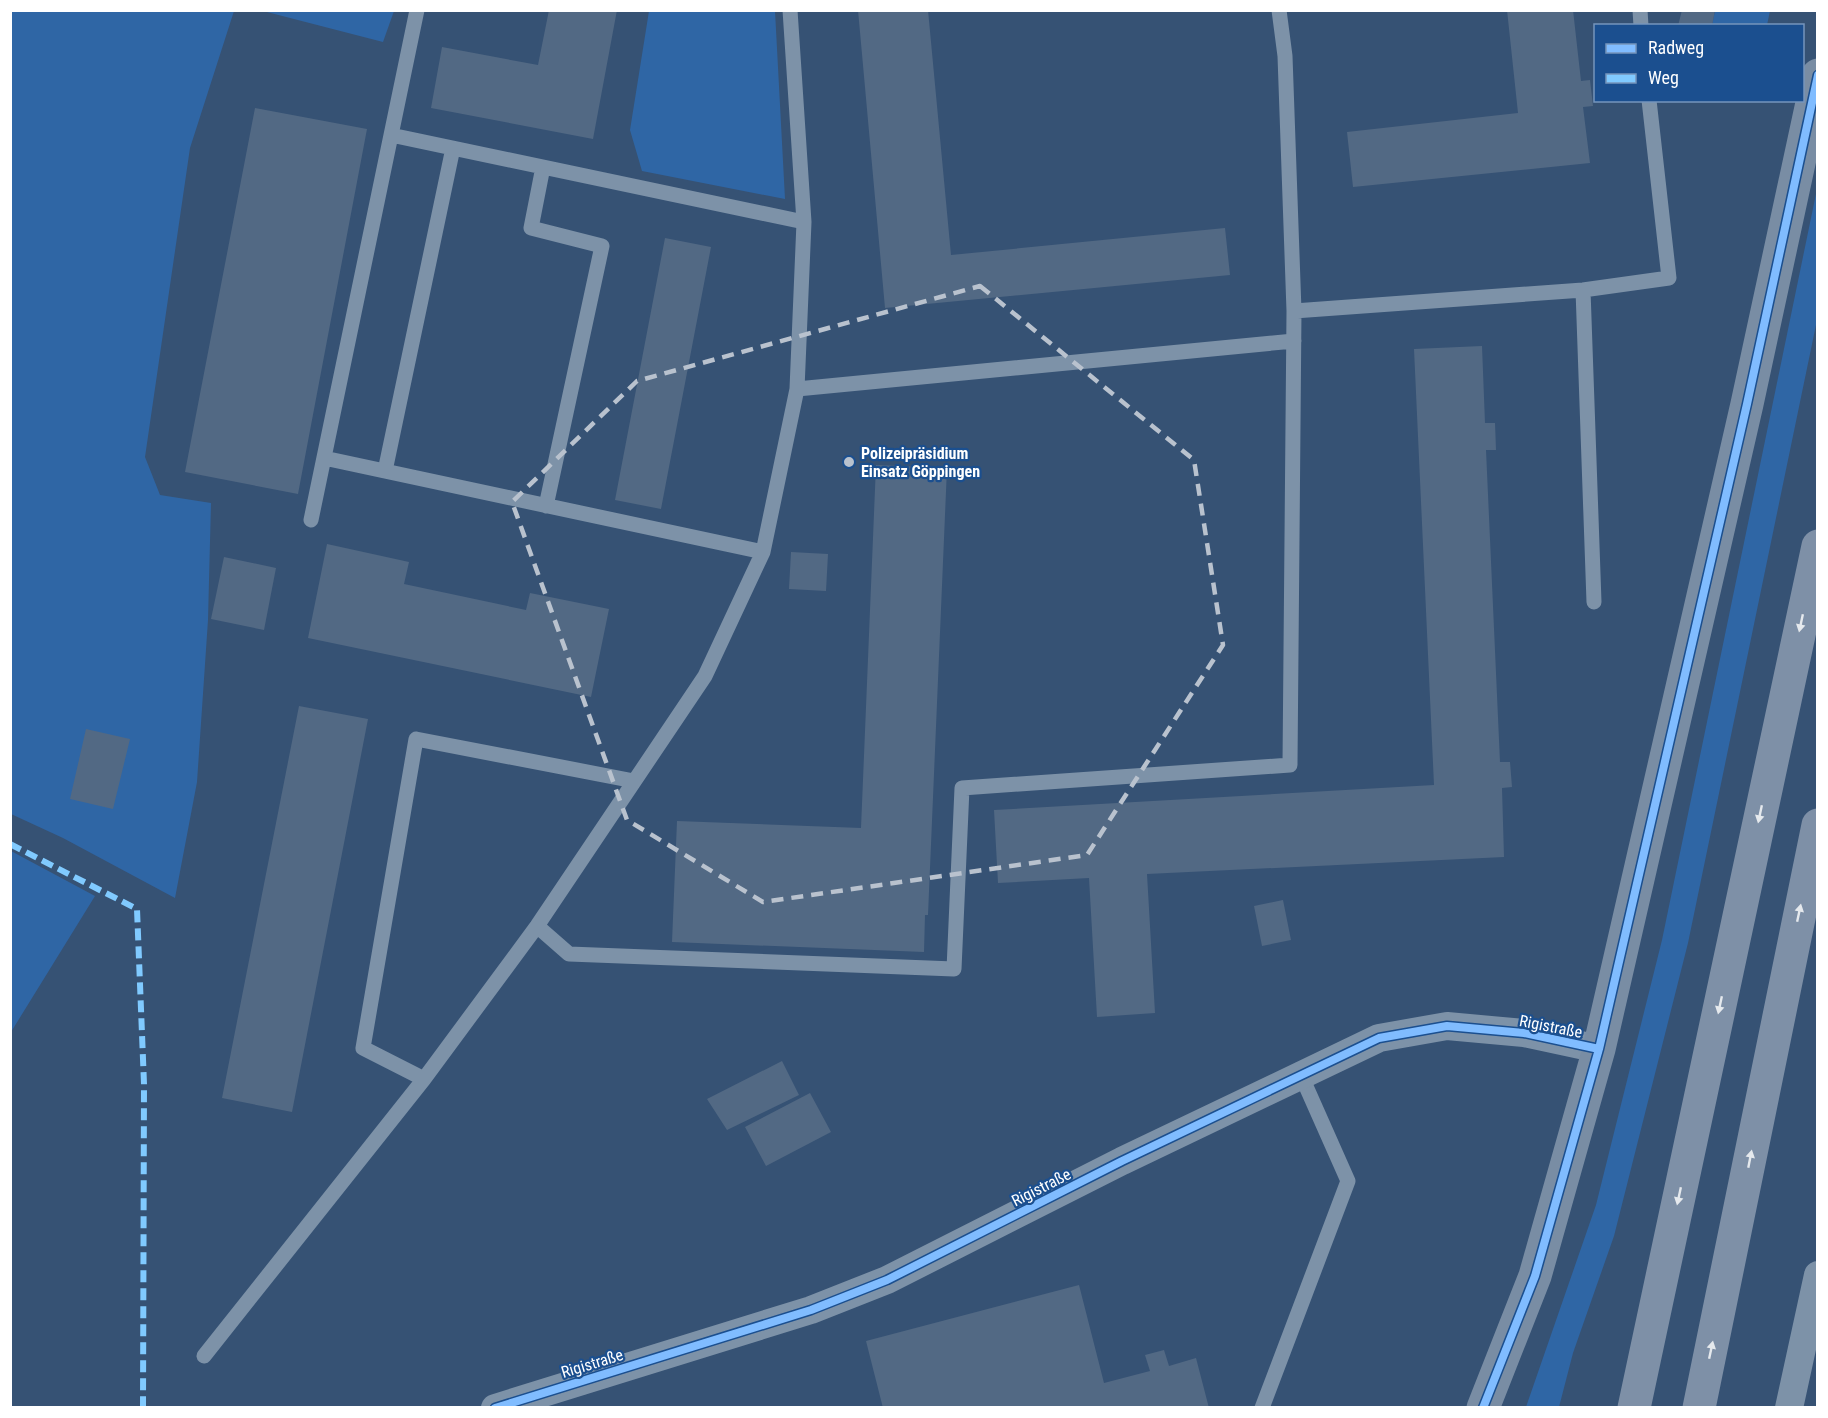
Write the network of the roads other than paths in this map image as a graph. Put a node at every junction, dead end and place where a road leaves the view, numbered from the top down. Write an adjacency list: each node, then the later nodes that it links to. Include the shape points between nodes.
1 (417, 10): 6 (lane)
2 (790, 10): 9 (lane)
3 (1279, 10): 11 (lane, via 1285,56)
4 (1818, 75): 24 (main road)
5 (1649, 102): 10 (lane, via 1669,278)
6 (391, 135): 7 (lane); 14 (lane)
7 (453, 148): 8 (lane); 15 (lane)
8 (543, 167): 9 (lane); 16 (lane, via 531,228 602,246)
9 (804, 222): 13 (lane)
10 (1583, 290): 11 (lane); 20 (lane)
11 (1294, 311): 12 (lane)
12 (1294, 341): 13 (lane); 23 (lane, via 1290,765 962,788 954,969 569,954)
13 (797, 389): 19 (lane)
14 (324, 458): 15 (lane); 17 (lane)
15 (384, 471): 16 (lane)
16 (546, 506): 19 (lane)
17 (311, 520)
18 (1818, 546): 32 (highway, one-way to 32)
19 (763, 552): 21 (lane, via 705,676)
20 (1594, 602)
21 (634, 781): 23 (lane); 26 (lane, via 416,739 363,1047)
22 (1818, 825): 33 (highway, one-way to 22)
23 (537, 926): 26 (lane)
24 (1599, 1049): 25 (street, Rigistraße, via 1524,1033 1447,1026 1379,1038); 31 (main road, via 1535,1276)
25 (1301, 1075): 29 (street, Rigistraße, via 887,1280 811,1310); 30 (lane, via 1348,1181)
26 (424, 1079): 28 (lane)
27 (1818, 1275): 34 (street)
28 (204, 1356)
29 (495, 1407)
30 (1262, 1407)
31 (1483, 1407)
32 (1634, 1407)
33 (1699, 1407)
34 (1789, 1407)

